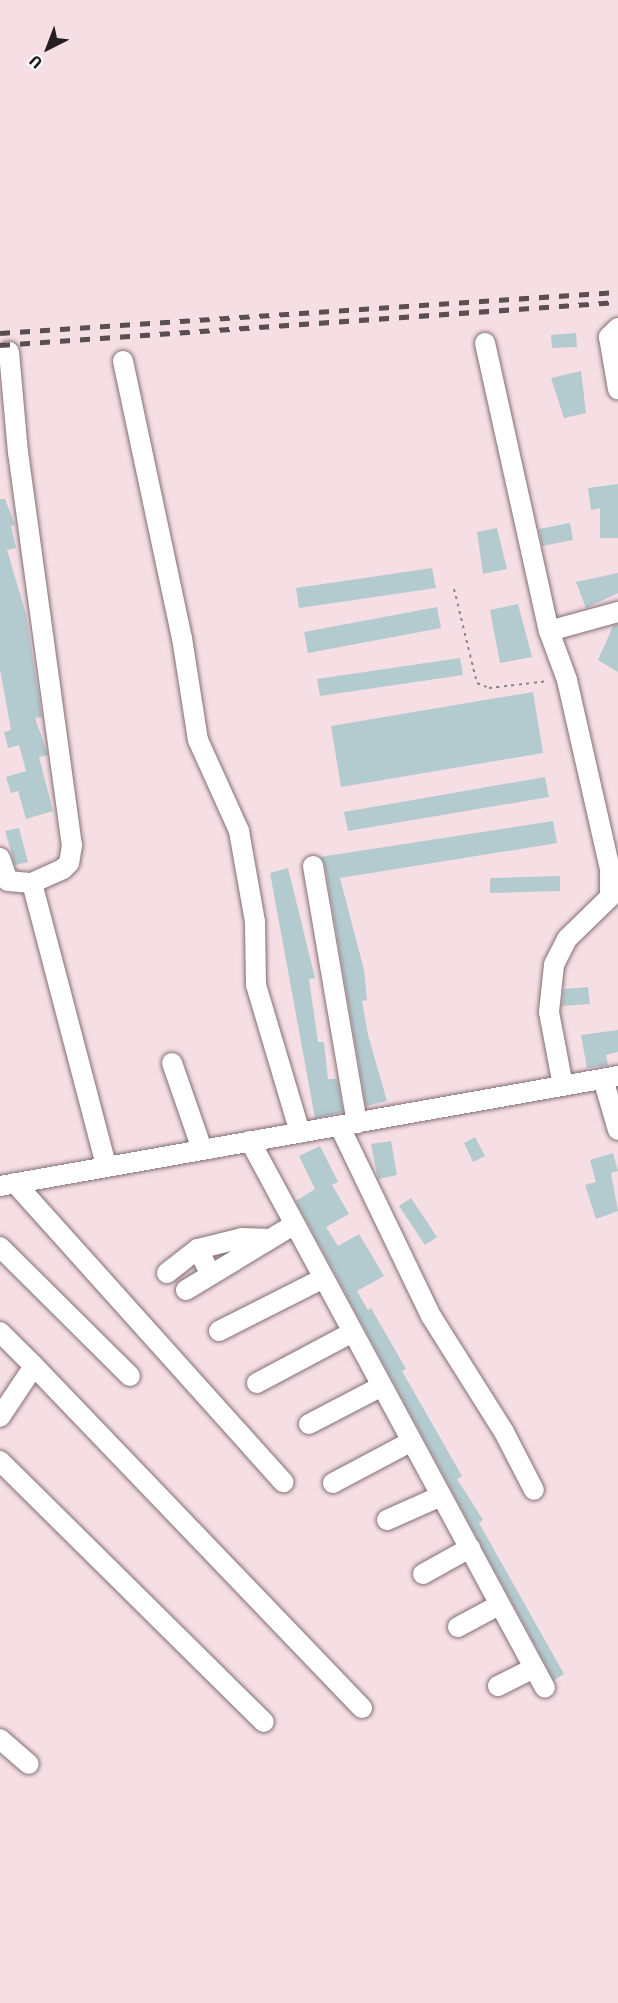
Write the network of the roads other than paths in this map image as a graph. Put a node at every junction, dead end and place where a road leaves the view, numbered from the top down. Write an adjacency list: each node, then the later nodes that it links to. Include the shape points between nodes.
1 (618, 328): 5 (street, via 609,337)
2 (485, 342): 8 (street)
3 (9, 352): 6 (street)
4 (123, 362): 17 (street, via 182,638 198,740 242,840 255,922 256,985)
5 (618, 389)
6 (9, 452): 11 (street, via 72,845 69,863 63,869)
7 (618, 612): 8 (street)
8 (549, 631): 14 (street, via 567,680 611,883 610,897 567,939 554,965 549,1012)
9 (0, 858): 11 (street, via 5,879)
10 (313, 866): 15 (street)
11 (32, 883): 20 (street)
12 (172, 1064): 19 (street)
13 (610, 1078): 14 (street); 16 (street)
14 (563, 1086): 15 (street)
15 (348, 1125): 17 (street); 43 (street, via 431,1316 504,1432)
16 (618, 1130)
17 (300, 1133): 18 (street)
18 (250, 1141): 19 (street); 22 (street)
19 (202, 1149): 20 (street)
20 (105, 1165): 21 (street)
21 (7, 1185): 41 (street)
22 (295, 1224): 23 (street); 28 (street)
23 (265, 1239): 25 (street, via 242,1238); 27 (street, via 234,1262)
24 (0, 1247): 34 (street)
25 (198, 1249): 26 (street); 27 (street)
26 (167, 1273)
27 (210, 1273): 29 (street)
28 (322, 1279): 30 (street); 32 (street)
29 (186, 1290)
30 (219, 1331)
31 (0, 1332): 33 (street)
32 (351, 1333): 35 (street); 36 (street)
33 (34, 1366): 37 (street); 53 (street)
34 (130, 1376)
35 (257, 1383)
36 (382, 1386): 38 (street); 39 (street)
37 (0, 1418)
38 (309, 1424)
39 (412, 1441): 42 (street); 44 (street)
40 (0, 1461): 54 (street)
41 (283, 1482)
42 (333, 1483)
43 (534, 1490)
44 (441, 1496): 45 (street); 46 (street)
45 (387, 1520)
46 (470, 1548): 47 (street); 48 (street)
47 (423, 1574)
48 (499, 1605): 49 (street); 50 (street)
49 (458, 1627)
50 (534, 1668): 51 (street); 52 (street)
51 (498, 1686)
52 (545, 1688)
53 (362, 1708)
54 (264, 1722)
55 (0, 1739): 56 (street)
56 (29, 1764)

